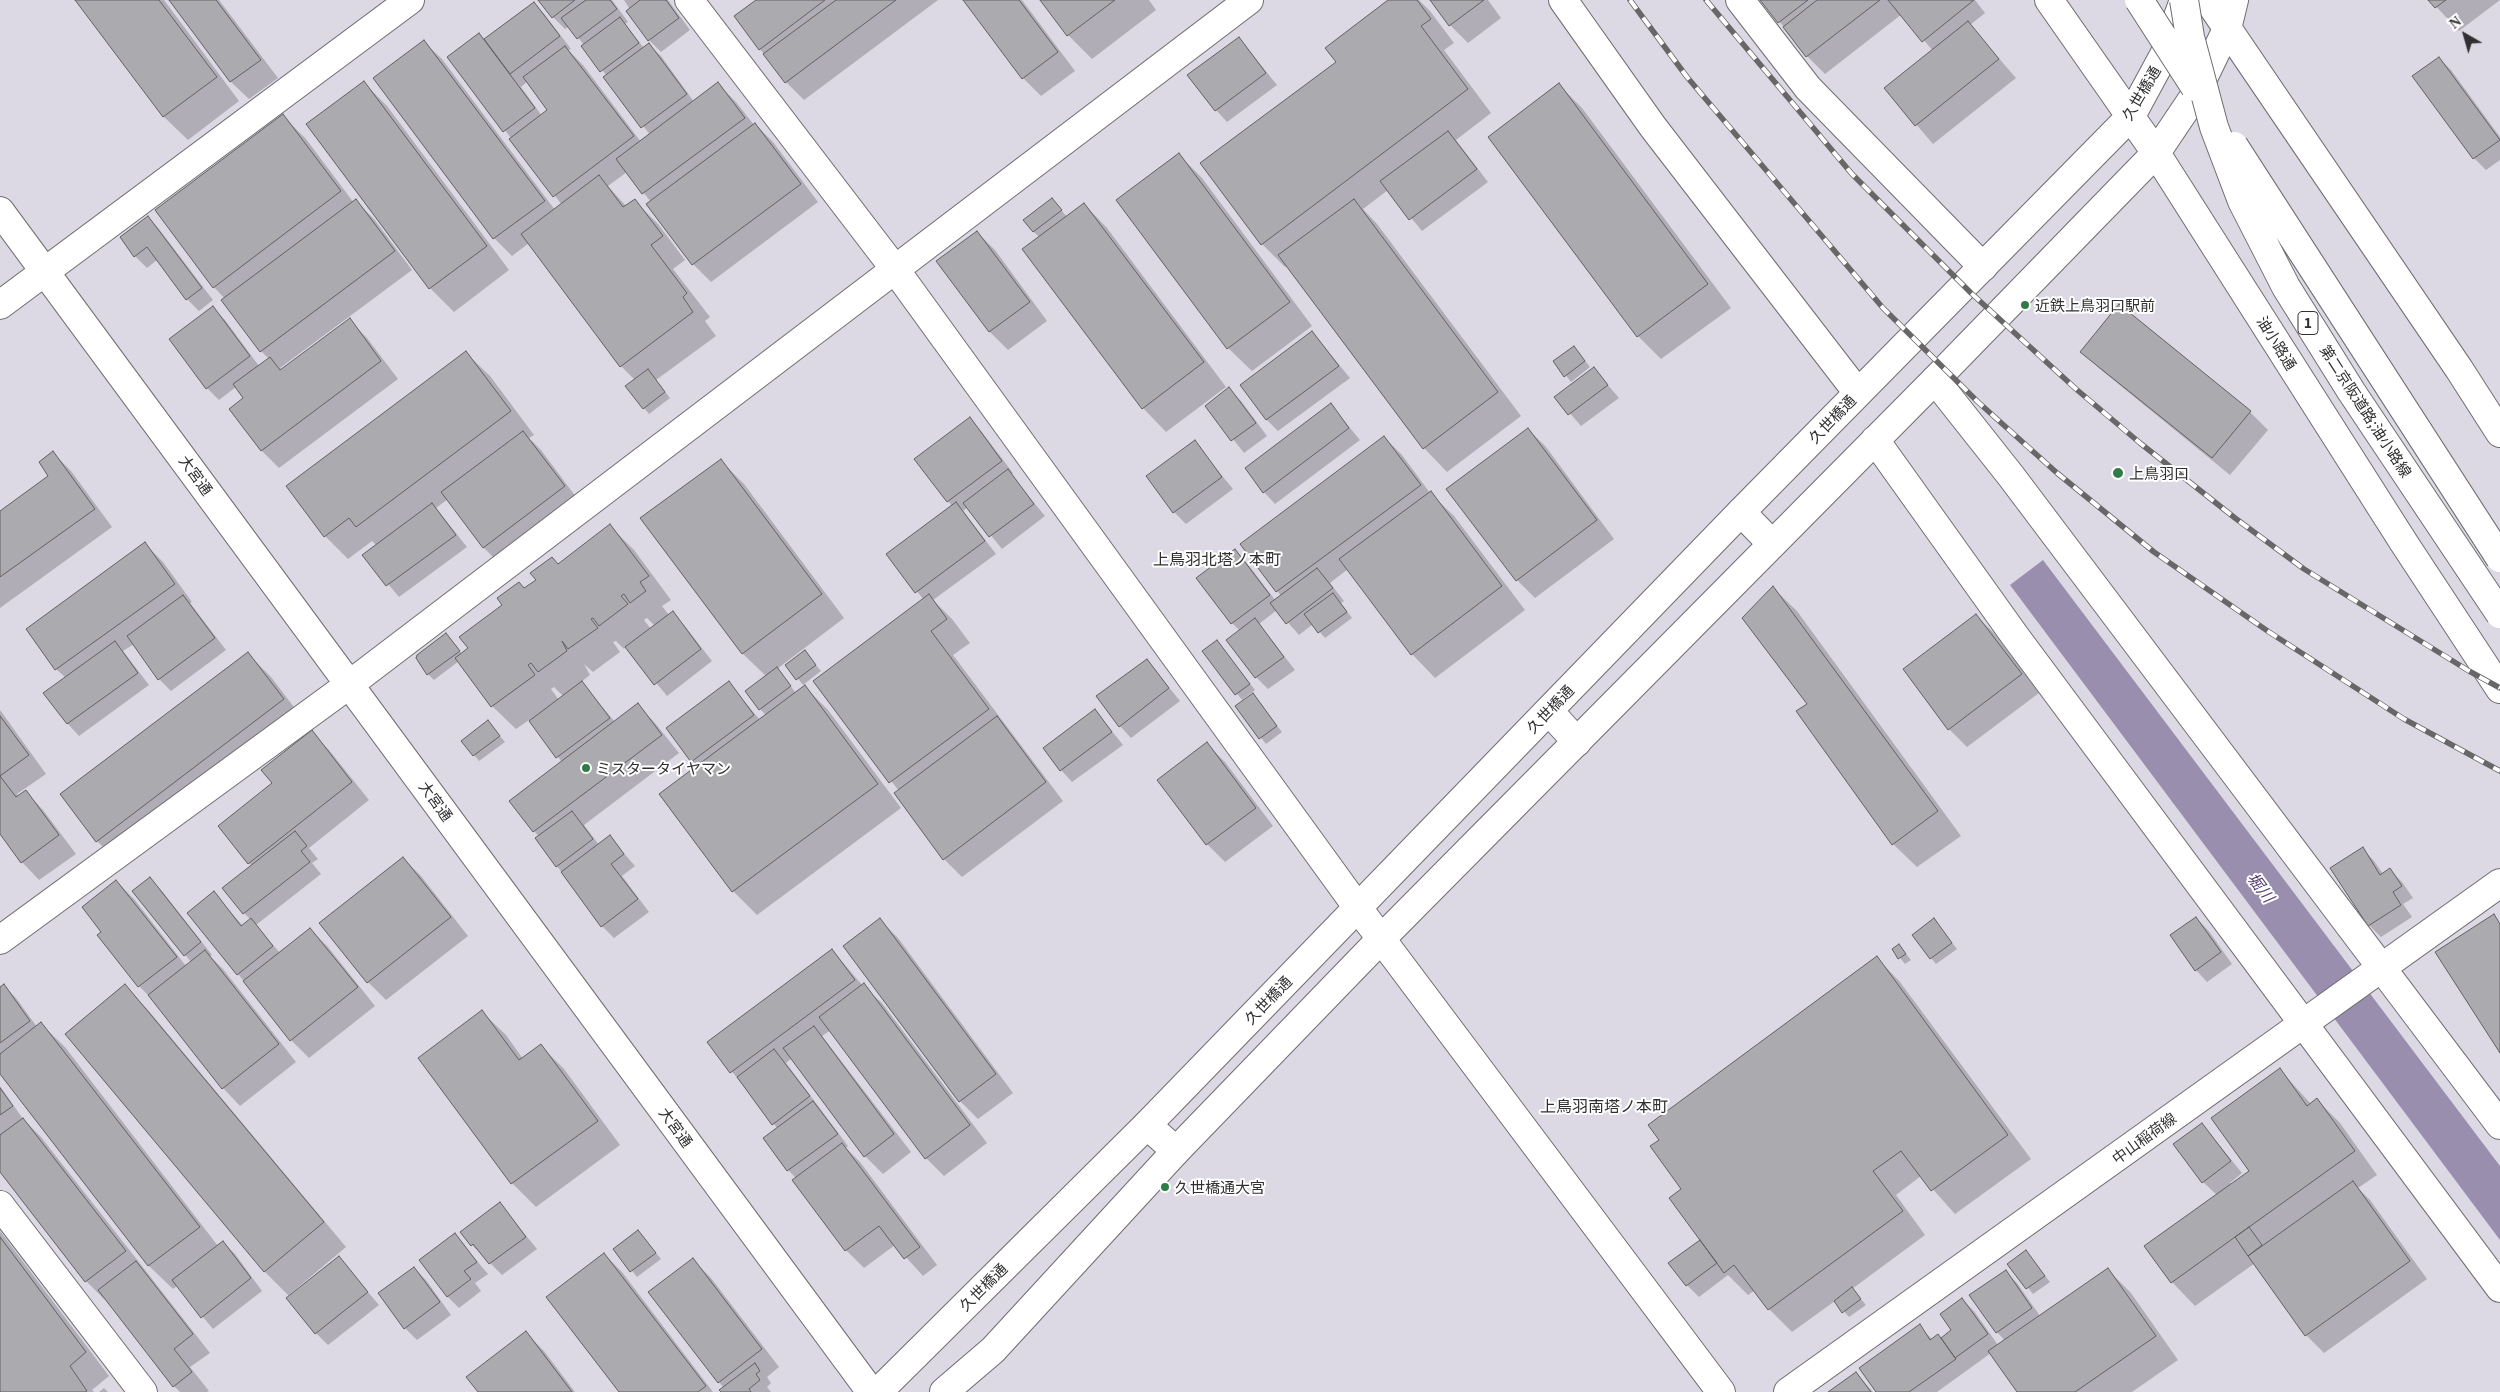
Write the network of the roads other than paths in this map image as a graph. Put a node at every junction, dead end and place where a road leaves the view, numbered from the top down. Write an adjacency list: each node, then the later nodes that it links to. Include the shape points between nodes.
1 (410, 0): 17 (main road)
2 (689, 0): 16 (main road)
3 (1249, 0): 16 (main road)
4 (1563, 0): 20 (main road, via 1652,127)
5 (1740, 0): 15 (main road, via 1808,88)
6 (2049, 0): 12 (main road, 油小路通)
7 (2139, 0): 25 (main road, bridge)
8 (2184, 0): 12 (main road, 久世橋通, via 2164,56); 26 (main road, 第二京阪道路;油小路線 / 1, bridge, via 2190,37 2214,127 2242,201 2286,286)
9 (2208, 0): 11 (main road)
10 (2234, 0): 11 (main road)
11 (2227, 29): 13 (main road, via 2195,95); 21 (main road)
12 (2131, 116): 13 (main road, 油小路通); 15 (main road, 久世橋通)
13 (2156, 153): 19 (main road); 28 (main road, 油小路通)
14 (0, 211): 17 (main road, 大宮通)
15 (1983, 267): 20 (main road, 久世橋通)
16 (894, 268): 27 (main road); 32 (main road)
17 (45, 271): 18 (main road); 27 (main road, 大宮通)
18 (0, 305)
19 (1935, 380): 22 (main road); 35 (main road, via 2011,476)
20 (1858, 393): 23 (main road, 久世橋通)
21 (2500, 433)
22 (1875, 440): 24 (main road); 36 (main road, via 2016,636)
23 (1741, 512): 24 (main road); 29 (main road, 久世橋通)
24 (1772, 544): 30 (main road)
25 (2500, 558)
26 (2500, 614)
27 (350, 684): 34 (main road); 43 (main road, 大宮通)
28 (2500, 689)
29 (1549, 711): 30 (main road); 32 (main road, 久世橋通)
30 (1577, 742): 33 (main road)
31 (2500, 884): 35 (main road, 中山稲荷線)
32 (1358, 908): 33 (main road); 37 (main road, 久世橋通)
33 (1382, 938): 39 (main road); 46 (main road)
34 (0, 940)
35 (2379, 970): 36 (main road, 中山稲荷線); 38 (main road)
36 (2309, 1020): 41 (main road); 47 (main road, 中山稲荷線)
37 (1147, 1125): 39 (main road); 44 (main road, 久世橋通)
38 (2500, 1126)
39 (1176, 1152): 45 (main road, via 993,1350)
40 (0, 1205): 42 (main road)
41 (2500, 1288)
42 (143, 1392)
43 (872, 1392)
44 (878, 1392)
45 (944, 1392)
46 (1721, 1392)
47 (1788, 1392)

